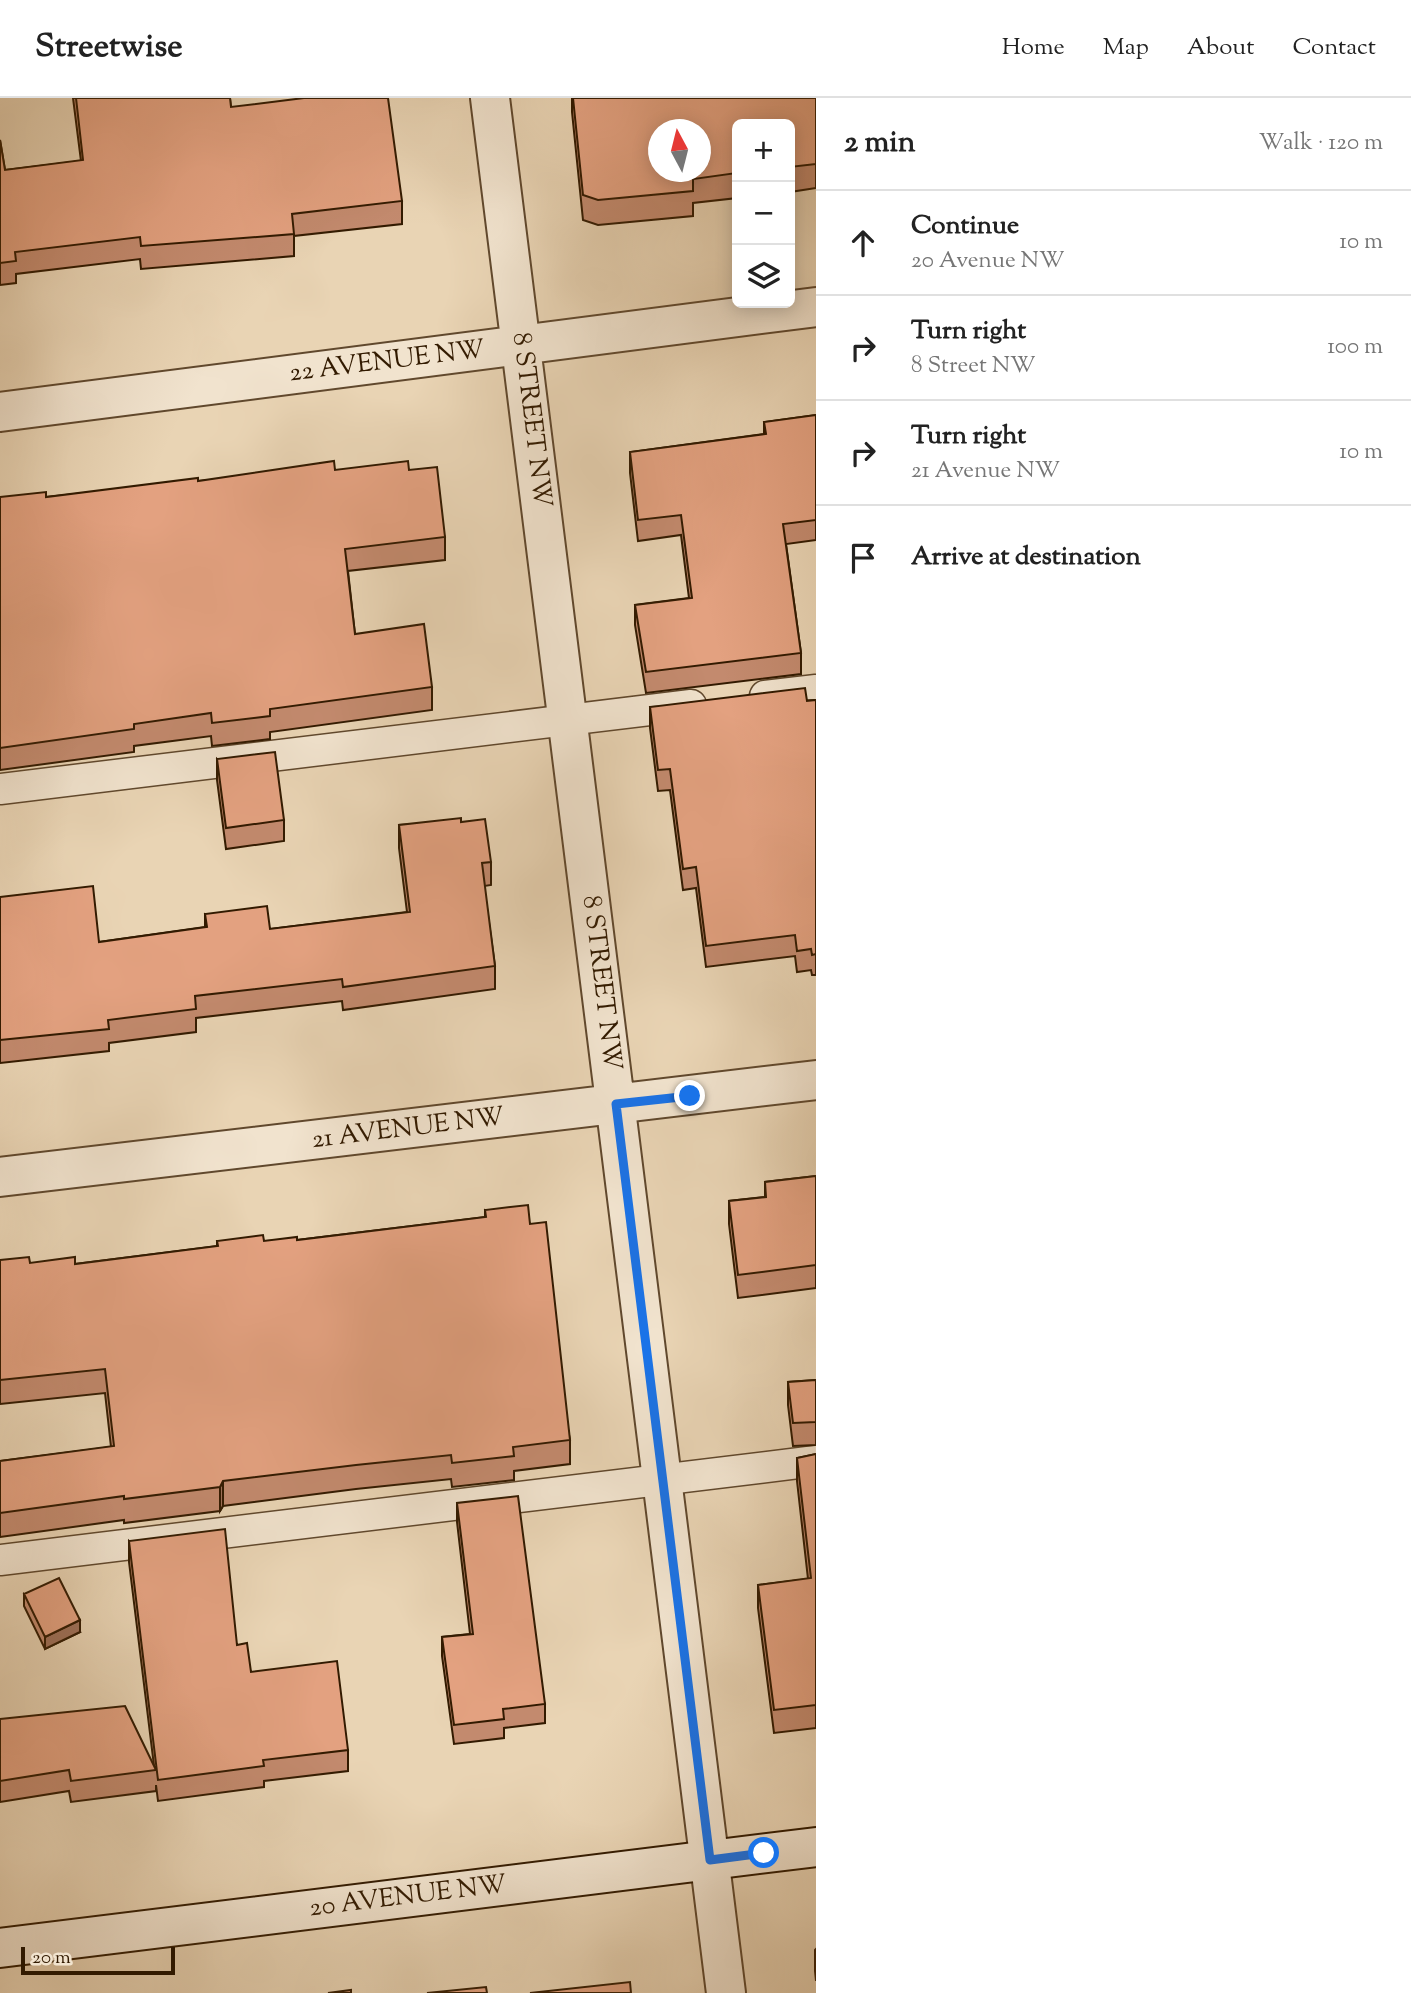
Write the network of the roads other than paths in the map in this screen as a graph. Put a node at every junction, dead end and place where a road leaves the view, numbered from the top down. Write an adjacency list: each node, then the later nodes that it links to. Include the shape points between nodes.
1 (490, 98): 3 (street, 8 STREET NW)
2 (816, 307): 3 (street, 22 AVENUE NW)
3 (521, 344): 4 (street, 22 AVENUE NW); 6 (street, 8 STREET NW)
4 (0, 412)
5 (816, 690): 6 (lane)
6 (568, 720): 7 (lane); 9 (street, 8 STREET NW)
7 (0, 789)
8 (816, 1080): 9 (street, 21 AVENUE NW)
9 (616, 1104): 10 (street, 21 AVENUE NW); 12 (street, 8 STREET NW)
10 (0, 1177)
11 (816, 1461): 12 (lane)
12 (663, 1480): 13 (lane); 15 (street, 8 STREET NW)
13 (0, 1560)
14 (816, 1847): 15 (street, 20 AVENUE NW)
15 (710, 1860): 16 (street, 20 AVENUE NW); 17 (street, 8 STREET NW)
16 (0, 1948)
17 (726, 1993)

